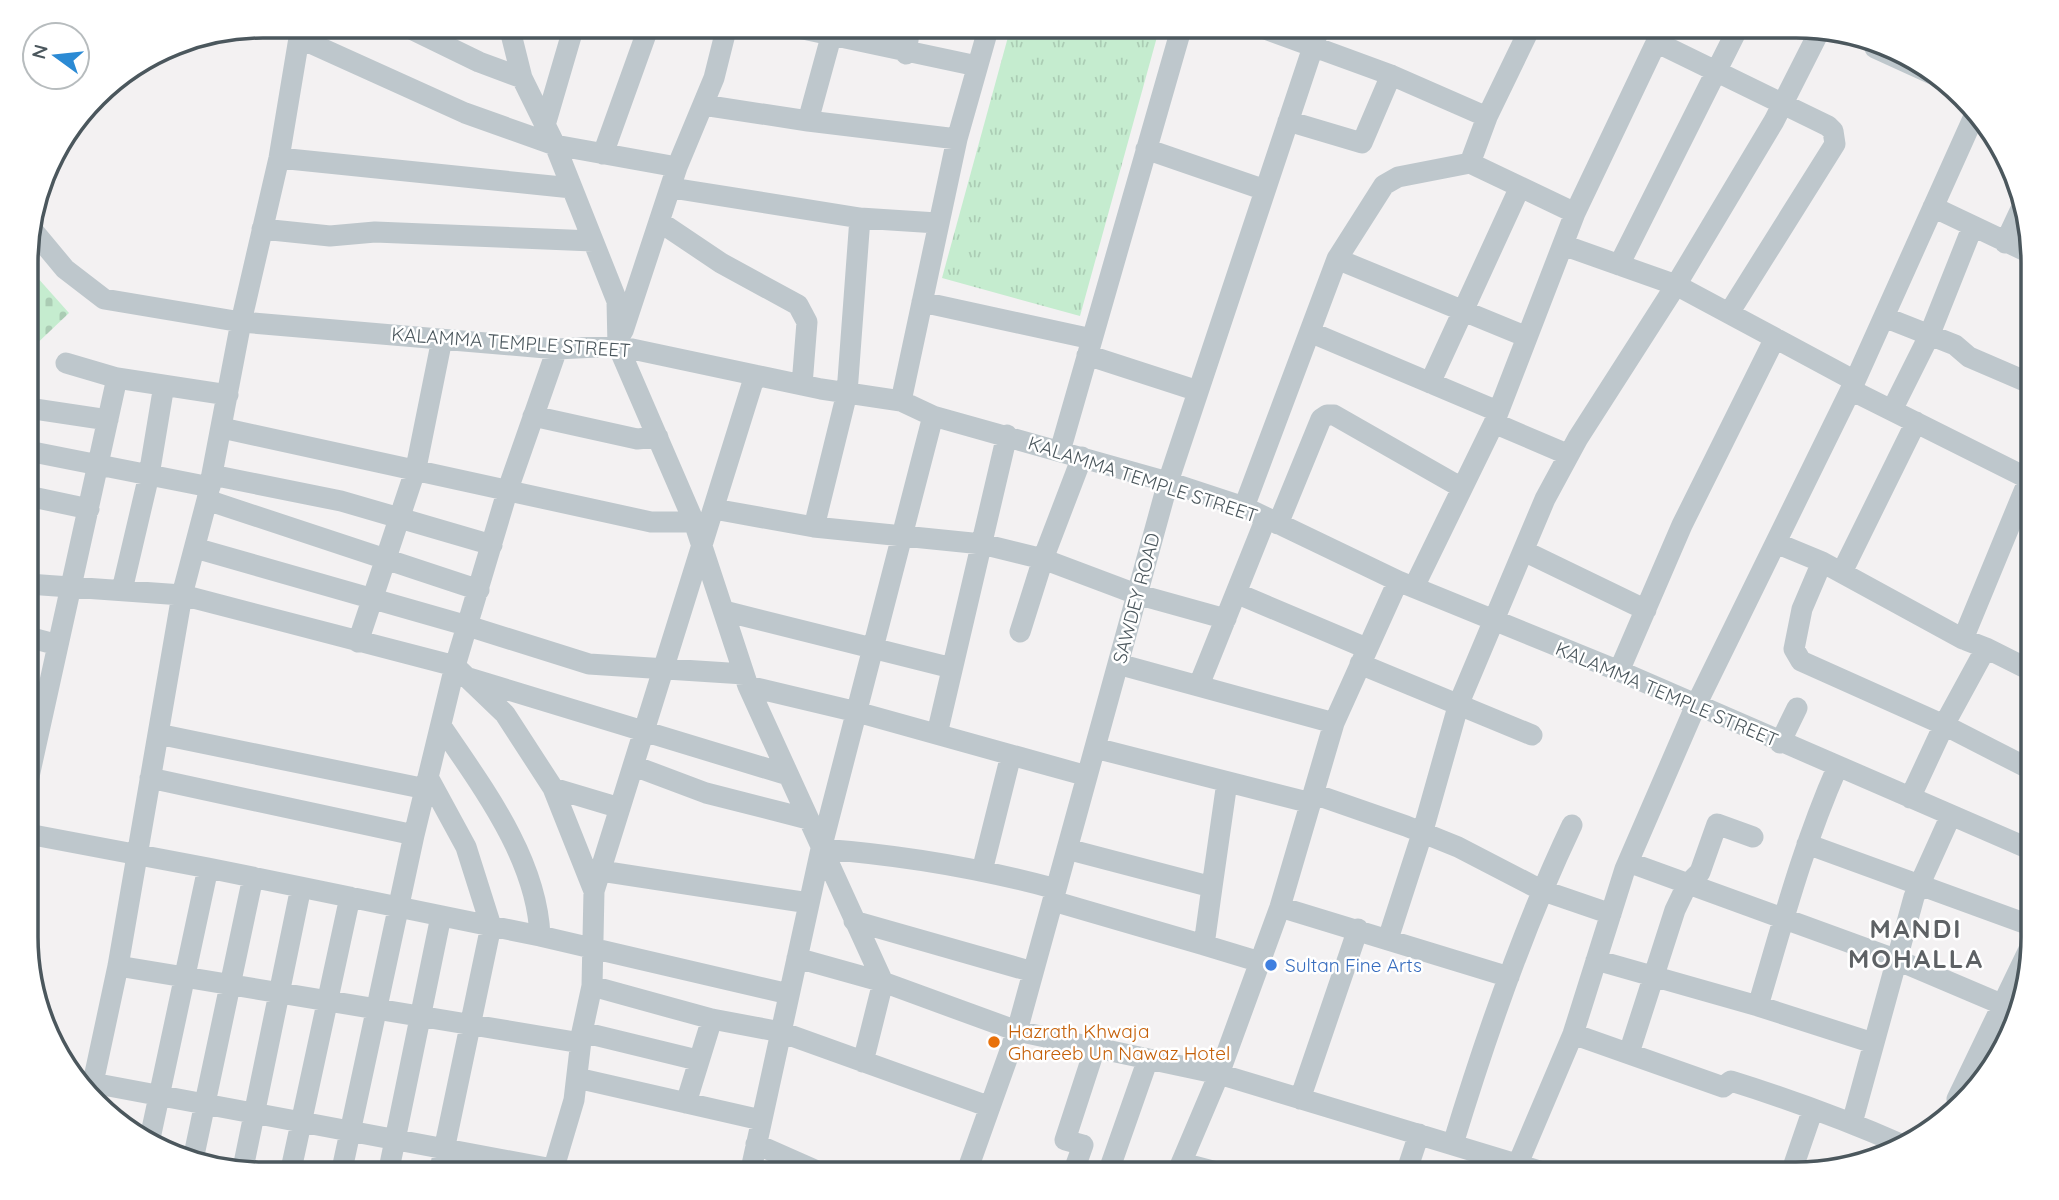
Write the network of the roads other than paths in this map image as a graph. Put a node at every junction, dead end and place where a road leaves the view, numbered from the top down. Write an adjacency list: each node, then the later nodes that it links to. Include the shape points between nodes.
1 (299, 38): 37 (street)
2 (312, 38): 34 (street, via 464,113)
3 (443, 38): 25 (street)
4 (512, 38): 25 (street)
5 (570, 38): 32 (street)
6 (645, 38): 36 (street)
7 (724, 38): 27 (street)
8 (831, 38): 29 (street)
9 (853, 38): 21 (street)
10 (909, 38): 21 (street)
11 (985, 38): 22 (street)
12 (1178, 38): 35 (street)
13 (1289, 38): 20 (street)
14 (1316, 38): 20 (street, SAWDEY ROAD)
15 (1525, 38): 28 (street)
16 (1658, 38): 45 (street)
17 (1666, 38): 23 (street)
18 (1733, 38): 23 (street)
19 (1815, 39): 26 (street)
20 (1313, 47): 24 (street); 30 (street, SAWDEY ROAD)
21 (906, 54): 22 (street)
22 (977, 66): 33 (street)
23 (1718, 71): 26 (street); 58 (street)
24 (1391, 75): 28 (street); 30 (street, via 1362,143)
25 (522, 78): 32 (street)
26 (1784, 102): 59 (street); 62 (street, via 1828,126 1835,144)
27 (703, 105): 29 (street); 39 (street)
28 (1487, 117): 38 (street)
29 (808, 121): 33 (street)
30 (1288, 121): 43 (street, SAWDEY ROAD)
31 (1971, 123): 44 (street)
32 (545, 125): 34 (street)
33 (957, 139): 49 (street)
34 (555, 145): 36 (street); 41 (street)
35 (1146, 149): 43 (street); 71 (street)
36 (603, 154): 39 (street)
37 (279, 158): 41 (street); 51 (street)
38 (1470, 163): 40 (street); 57 (street, via 1398,177 1384,185)
39 (677, 167): 42 (street)
40 (1520, 187): 45 (street); 61 (street)
41 (572, 188): 53 (street)
42 (672, 188): 46 (street); 48 (street)
43 (1265, 190): 81 (street, SAWDEY ROAD)
44 (1933, 207): 50 (street); 63 (street)
45 (1575, 213): 55 (street)
46 (860, 218): 49 (street); 82 (street)
47 (2016, 219): 54 (street)
48 (660, 222): 70 (street); 79 (street, via 721,263 799,305 807,322)
49 (937, 223): 60 (street)
50 (1972, 228): 54 (street); 66 (street)
51 (262, 229): 53 (street, via 330,236 375,232); 64 (street)
52 (40, 239): 64 (street, KALAMMA TEMPLE STREET, via 65,269 104,299)
53 (593, 241): 70 (street, via 617,301)
54 (2005, 243): 56 (street)
55 (1563, 245): 58 (street); 67 (street)
56 (2020, 249)
57 (1337, 260): 61 (street); 65 (street)
58 (1619, 265): 59 (street)
59 (1676, 285): 62 (street); 97 (street)
60 (922, 302): 71 (street); 84 (street)
61 (1462, 312): 67 (street); 77 (street)
62 (1729, 313): 68 (street)
63 (1884, 317): 66 (street); 80 (street)
64 (241, 322): 69 (street, KALAMMA TEMPLE STREET); 83 (street)
65 (1310, 332): 77 (street); 109 (street)
66 (1929, 336): 76 (street); 86 (street)
67 (1527, 337): 89 (street)
68 (1775, 338): 80 (street); 136 (street, via 1693,502)
69 (442, 339): 72 (street, KALAMMA TEMPLE STREET); 100 (street)
70 (618, 346): 72 (street, KALAMMA TEMPLE STREET); 74 (street, KALAMMA TEMPLE STREET); 94 (street)
71 (1090, 347): 81 (street); 95 (street)
72 (557, 349): 87 (street)
73 (66, 363): 75 (street)
74 (755, 375): 79 (street, KALAMMA TEMPLE STREET); 111 (street)
75 (117, 378): 78 (street); 90 (street)
76 (2020, 379)
77 (1430, 383): 89 (street)
78 (164, 385): 83 (street); 102 (street)
79 (802, 385): 82 (street, KALAMMA TEMPLE STREET)
80 (1853, 385): 86 (street); 117 (street)
81 (1198, 391): 103 (street, SAWDEY ROAD)
82 (847, 393): 84 (street, KALAMMA TEMPLE STREET); 115 (street)
83 (228, 395): 92 (street)
84 (901, 401): 88 (street, KALAMMA TEMPLE STREET)
85 (38, 410): 90 (street)
86 (1892, 410): 91 (street)
87 (533, 416): 94 (street, via 637,439); 106 (street)
88 (933, 416): 93 (street, KALAMMA TEMPLE STREET); 116 (street)
89 (1496, 417): 97 (street); 105 (street)
90 (108, 420): 99 (street)
91 (1916, 422): 101 (street); 126 (street)
92 (222, 428): 100 (street); 104 (street)
93 (1007, 435): 95 (street, KALAMMA TEMPLE STREET); 118 (street)
94 (658, 437): 114 (street)
95 (1060, 451): 98 (street, KALAMMA TEMPLE STREET)
96 (38, 453): 99 (street)
97 (1569, 455): 122 (street)
98 (1082, 457): 103 (street, KALAMMA TEMPLE STREET); 124 (street)
99 (98, 466): 102 (street); 110 (street)
100 (416, 468): 106 (street); 112 (street)
101 (2020, 470)
102 (149, 475): 104 (street); 130 (street)
103 (1168, 482): 109 (street, KALAMMA TEMPLE STREET); 133 (street, SAWDEY ROAD)
104 (210, 487): 112 (street, via 341,501); 121 (street); 123 (street)
105 (1462, 488): 113 (street, via 1327,415); 127 (street)
106 (508, 489): 114 (street, via 651,522); 119 (street)
107 (38, 498): 110 (street)
108 (2020, 502): 142 (street)
109 (1244, 507): 113 (street, KALAMMA TEMPLE STREET)
110 (89, 509): 129 (street)
111 (714, 509): 115 (street); 120 (street)
112 (400, 518): 119 (street); 123 (street)
113 (1272, 521): 127 (street, KALAMMA TEMPLE STREET); 132 (street)
114 (694, 522): 120 (street)
115 (814, 527): 116 (street)
116 (903, 535): 118 (street); 147 (street)
117 (1776, 542): 125 (street); 158 (street)
118 (982, 544): 124 (street); 151 (street)
119 (492, 545): 131 (street)
120 (703, 546): 137 (street); 152 (street)
121 (195, 548): 134 (street); 135 (street)
122 (1524, 551): 136 (street); 139 (street)
123 (388, 558): 131 (street); 135 (street)
124 (1044, 559): 133 (street); 141 (street)
125 (1822, 562): 126 (street); 162 (street, via 1802,609 1794,649 1797,656)
126 (1842, 572): 142 (street)
127 (1406, 584): 139 (street, KALAMMA TEMPLE STREET); 148 (street)
128 (38, 585): 129 (street)
129 (72, 587): 130 (street); 145 (street)
130 (122, 590): 134 (street)
131 (479, 590): 140 (street)
132 (1236, 593): 138 (street); 148 (street)
133 (1136, 594): 138 (street); 149 (street, SAWDEY ROAD)
134 (182, 595): 144 (street); 165 (street)
135 (374, 600): 140 (street); 144 (street)
136 (1646, 610): 154 (street)
137 (724, 611): 147 (street); 155 (street)
138 (1226, 619): 156 (street)
139 (1495, 621): 154 (street, KALAMMA TEMPLE STREET); 157 (street)
140 (468, 626): 152 (street, via 589,664); 153 (street)
141 (1020, 632)
142 (1963, 639): 146 (street)
143 (38, 640): 145 (street)
144 (358, 642): 153 (street)
145 (58, 645): 168 (street)
146 (1986, 648): 150 (street); 162 (street)
147 (874, 649): 151 (street); 160 (street)
148 (1363, 656): 157 (street); 161 (street)
149 (1118, 664): 156 (street); 170 (street, SAWDEY ROAD)
150 (2020, 665)
151 (952, 668): 166 (street)
152 (664, 669): 155 (street); 164 (street)
153 (460, 671): 163 (street); 164 (street); 180 (street, via 505,714)
154 (1619, 671): 158 (street, KALAMMA TEMPLE STREET)
155 (746, 680): 160 (street); 175 (street)
156 (1199, 685): 161 (street)
157 (1459, 703): 167 (street); 187 (street)
158 (1696, 705): 169 (street, KALAMMA TEMPLE STREET); 196 (street)
159 (1797, 708): 169 (street)
160 (858, 712): 166 (street); 193 (street)
161 (1335, 723): 181 (street)
162 (1944, 725): 172 (street); 182 (street)
163 (441, 726): 179 (street); 218 (street, via 485,791 518,853 539,909)
164 (645, 730): 173 (street); 175 (street)
165 (158, 734): 177 (street); 179 (street)
166 (937, 734): 171 (street)
167 (1532, 735)
168 (38, 736)
169 (1780, 743): 174 (street, KALAMMA TEMPLE STREET)
170 (1095, 748): 176 (street, SAWDEY ROAD); 178 (street)
171 (1011, 755): 176 (street); 198 (street)
172 (2020, 764)
173 (634, 766): 183 (street); 185 (street, via 706,793)
174 (1837, 768): 182 (street, KALAMMA TEMPLE STREET); 191 (street)
175 (788, 775): 185 (street)
176 (1087, 776): 194 (street, SAWDEY ROAD)
177 (150, 778): 188 (street); 195 (street)
178 (1227, 782): 181 (street); 204 (street)
179 (427, 784): 188 (street); 216 (street, via 466,847)
180 (554, 788): 183 (street); 200 (street)
181 (1313, 798): 187 (street, via 1367,810); 209 (street)
182 (1910, 798): 184 (street, KALAMMA TEMPLE STREET)
183 (620, 808): 200 (street)
184 (1951, 815): 192 (street, KALAMMA TEMPLE STREET); 201 (street)
185 (808, 818): 193 (street)
186 (1572, 825): 205 (street)
187 (1422, 834): 205 (street, via 1458,847); 219 (street)
188 (414, 835): 210 (street)
189 (38, 836): 195 (street)
190 (1753, 837): 202 (street, via 1717,824 1700,872)
191 (1807, 844): 201 (street); 213 (street)
192 (2020, 845)
193 (821, 849): 198 (street); 208 (street); 214 (street)
194 (1068, 849): 204 (street); 206 (street, SAWDEY ROAD)
195 (136, 853): 197 (street); 226 (street)
196 (1628, 862): 202 (street); 211 (street)
197 (208, 867): 199 (street); 229 (street)
198 (982, 871): 206 (street)
199 (253, 877): 203 (street); 232 (street)
200 (597, 881): 208 (street); 221 (street)
201 (1920, 884): 215 (street); 223 (street)
202 (1687, 885): 213 (street); 228 (street)
203 (301, 887): 207 (street); 234 (street)
204 (1212, 887): 220 (street)
205 (1541, 890): 211 (street); 230 (street)
206 (1055, 895): 220 (street); 227 (street, SAWDEY ROAD)
207 (350, 897): 210 (street); 236 (street)
208 (809, 903): 222 (street)
209 (1280, 906): 217 (street); 225 (street)
210 (399, 910): 212 (street); 239 (street)
211 (1611, 914): 224 (street)
212 (441, 916): 216 (street); 240 (street)
213 (1784, 918): 223 (street); 237 (street)
214 (854, 921): 227 (street); 231 (street)
215 (2020, 922)
216 (491, 926): 218 (street); 242 (street)
217 (1359, 929): 219 (street); 259 (street)
218 (540, 936): 221 (street)
219 (1388, 939): 230 (street)
220 (1204, 945): 225 (street)
221 (595, 948): 233 (street); 235 (street)
222 (797, 958): 231 (street); 235 (street)
223 (1895, 959): 238 (street); 247 (street)
224 (1596, 960): 228 (street); 245 (street)
225 (1260, 962): 253 (street)
226 (118, 966): 229 (street); 255 (street)
227 (1033, 972): 243 (street, SAWDEY ROAD)
228 (1653, 975): 237 (street); 249 (street)
229 (185, 977): 232 (street); 258 (street)
230 (1509, 977): 274 (street)
231 (883, 982): 243 (street); 252 (street)
232 (230, 984): 234 (street); 261 (street)
233 (592, 986): 241 (street); 246 (street)
234 (279, 993): 236 (street); 264 (street)
235 (789, 993): 244 (street)
236 (327, 1001): 239 (street); 267 (street)
237 (1758, 1006): 247 (street)
238 (2009, 1007): 256 (street)
239 (377, 1009): 240 (street); 269 (street)
240 (421, 1016): 242 (street); 272 (street)
241 (712, 1019): 244 (street); 251 (street)
242 (470, 1025): 246 (street); 275 (street)
243 (1017, 1031): 248 (street); 262 (street, SAWDEY ROAD)
244 (781, 1032): 252 (street); 265 (street)
245 (1573, 1034): 249 (street); 283 (street)
246 (581, 1038): 251 (street); 254 (street)
247 (1873, 1043): 266 (street)
248 (1095, 1048): 250 (street); 278 (street, via 1066,1140 1083,1144)
249 (1629, 1053): 263 (street, via 1723,1087 1731,1081)
250 (1148, 1059): 253 (street); 279 (street)
251 (697, 1060): 260 (street)
252 (863, 1062): 262 (street)
253 (1219, 1074): 259 (street); 280 (street)
254 (577, 1078): 260 (street); 290 (street)
255 (89, 1079)
256 (1967, 1082)
257 (95, 1086): 258 (street)
258 (159, 1096): 261 (street); 268 (street)
259 (1300, 1098): 270 (street)
260 (687, 1103): 265 (street)
261 (204, 1105): 264 (street); 276 (street)
262 (990, 1107): 293 (street, SAWDEY ROAD)
263 (1813, 1109): 266 (street); 284 (street)
264 (254, 1115): 267 (street); 277 (street)
265 (761, 1120): 273 (street)
266 (1852, 1123): 271 (street)
267 (301, 1124): 269 (street); 285 (street)
268 (152, 1131)
269 (349, 1133): 272 (street); 286 (street)
270 (1419, 1134): 274 (street); 281 (street)
271 (1891, 1140)
272 (395, 1141): 275 (street); 287 (street)
273 (756, 1144): 291 (street); 292 (street)
274 (1452, 1144): 282 (street)
275 (444, 1149): 288 (street); 289 (street)
276 (195, 1150)
277 (245, 1161)
278 (1077, 1161)
279 (1112, 1161)
280 (1183, 1161)
281 (1410, 1161)
282 (1498, 1161)
283 (1519, 1161)
284 (1795, 1161)
285 (293, 1162)
286 (343, 1162)
287 (391, 1162)
288 (441, 1162)
289 (508, 1162)
290 (555, 1162)
291 (752, 1162)
292 (796, 1162)
293 (970, 1162)

